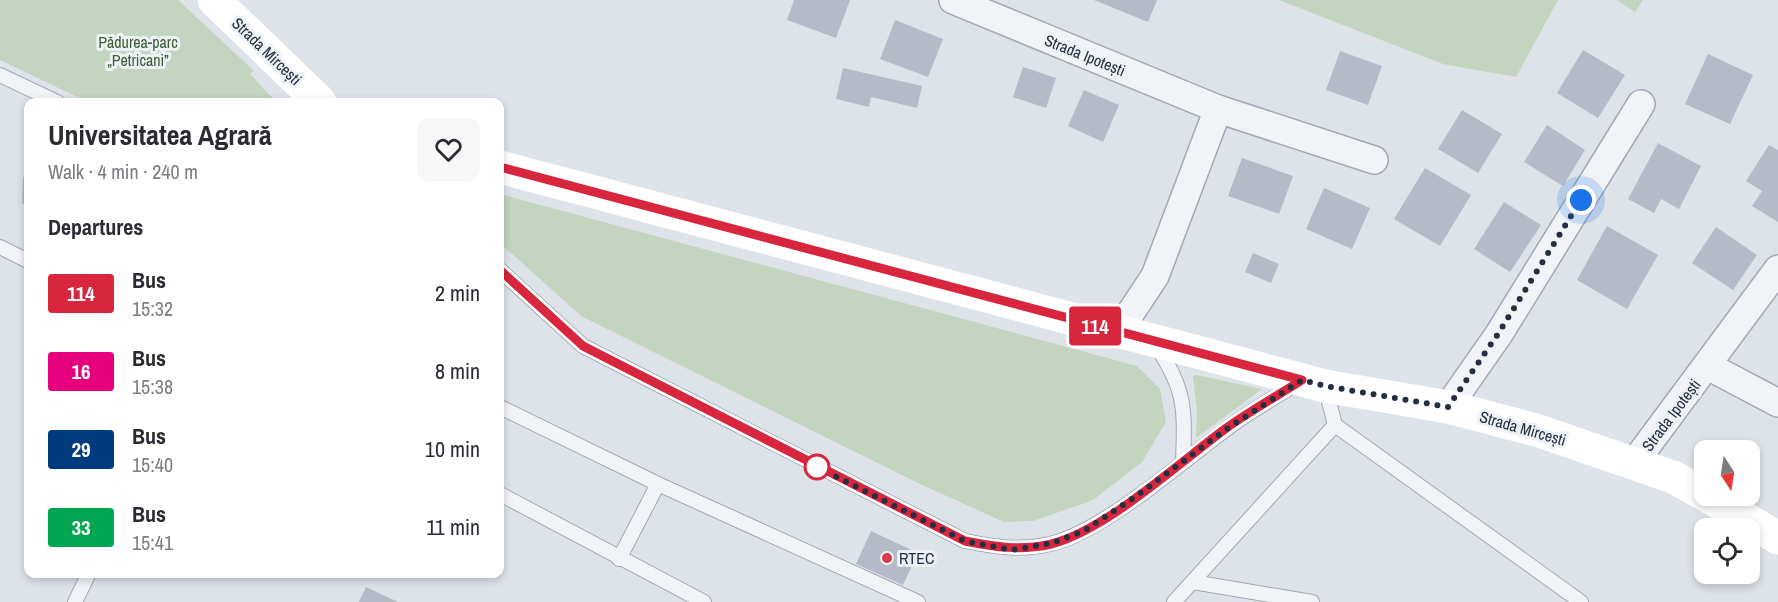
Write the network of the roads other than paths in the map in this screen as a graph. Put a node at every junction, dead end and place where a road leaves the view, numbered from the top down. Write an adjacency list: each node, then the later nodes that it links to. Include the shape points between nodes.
1 (214, 0): 5 (main road, Strada Mircești)
2 (952, 0): 7 (street, Strada Ipotești)
3 (0, 75): 4 (lane)
4 (49, 98)
5 (316, 98)
6 (1641, 104): 19 (street)
7 (1218, 109): 8 (street, Strada Ipotești); 14 (street, via 1155,276)
8 (1374, 159)
9 (504, 168): 14 (main road, Strada Mircești)
10 (0, 247): 11 (lane)
11 (24, 259)
12 (1778, 269): 16 (street, Strada Ipotești)
13 (504, 274): 22 (lane, via 583,346 965,541 1012,550 1052,543 1084,531)
14 (1118, 332): 15 (main road, Strada Mircești)
15 (1153, 342): 17 (main road, Strada Mircești); 22 (lane, via 1173,370 1182,396)
16 (1708, 366): 18 (street, Strada Ipotești); 23 (street, Strada Ipotești)
17 (1313, 383): 19 (main road, Strada Mircești); 21 (lane); 22 (lane, via 1228,428)
18 (1778, 403)
19 (1448, 407): 23 (main road, Strada Mircești, via 1536,430)
20 (504, 409): 24 (lane)
21 (1335, 425): 31 (lane); 37 (lane)
22 (1183, 461)
23 (1634, 463): 25 (main road, Strada Mircești)
24 (658, 484): 29 (lane); 34 (lane)
25 (1694, 488)
26 (504, 496): 29 (lane)
27 (1725, 506): 28 (main road, Strada Mircești)
28 (1778, 538)
29 (619, 559): 33 (lane)
30 (87, 578): 32 (lane)
31 (1193, 582): 35 (lane); 36 (lane)
32 (75, 602)
33 (704, 602)
34 (918, 602)
35 (1174, 602)
36 (1312, 602)
37 (1581, 602)

